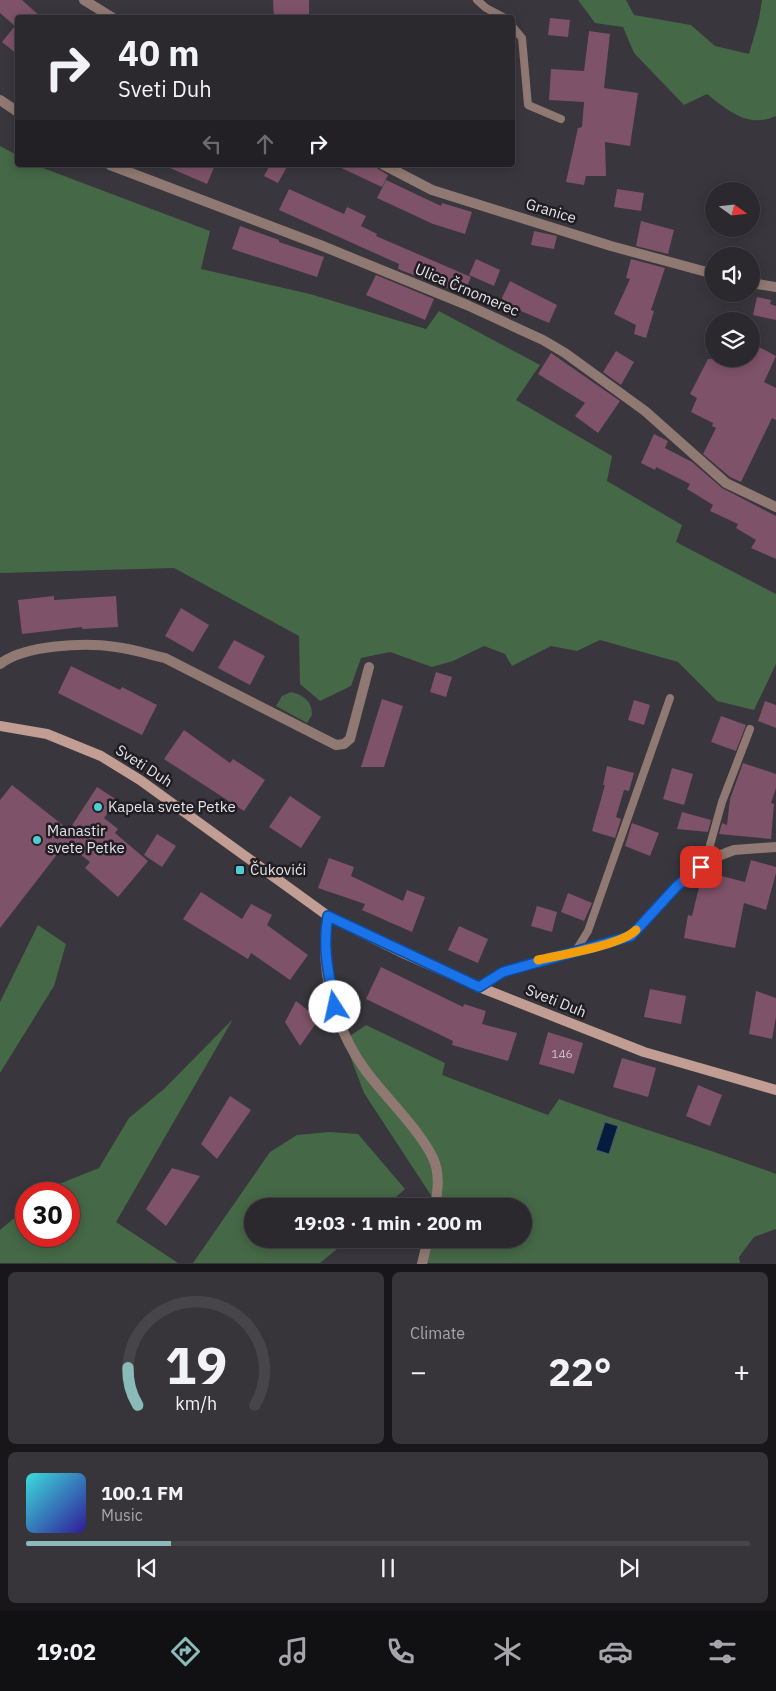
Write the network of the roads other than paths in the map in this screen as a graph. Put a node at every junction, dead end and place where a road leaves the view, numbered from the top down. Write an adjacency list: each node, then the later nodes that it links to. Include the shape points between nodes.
1 (84, 0): 3 (street)
2 (477, 0): 4 (lane)
3 (108, 15)
4 (499, 15)
5 (515, 30): 8 (lane, via 522,38 528,105)
6 (0, 100): 7 (street)
7 (15, 110)
8 (561, 120)
9 (115, 167): 14 (street, Ulica Črnomerec, via 467,305 543,340 644,411 726,483)
10 (388, 167): 11 (street, Granice, via 432,190)
11 (705, 272)
12 (760, 285): 13 (street)
13 (776, 287)
14 (776, 507)
15 (0, 664): 16 (street, via 17,654 86,645 114,646 141,652 164,658 336,745 350,739)
16 (370, 667)
17 (670, 698): 23 (lane, via 588,931)
18 (0, 726): 22 (main road, Sveti Duh, via 47,734 101,756 140,780)
19 (750, 729): 21 (lane, via 722,802 710,845)
20 (776, 847): 21 (street, via 734,850)
21 (713, 858): 23 (street, via 677,886 631,936)
22 (328, 916): 24 (main road, Sveti Duh); 26 (street, via 326,959 335,1007 344,1033 365,1069 433,1159 439,1188)
23 (575, 952): 24 (street, via 503,972)
24 (479, 987): 25 (main road, Sveti Duh, via 644,1052)
25 (776, 1090)
26 (437, 1198)
27 (426, 1248): 28 (street)
28 (422, 1264)

